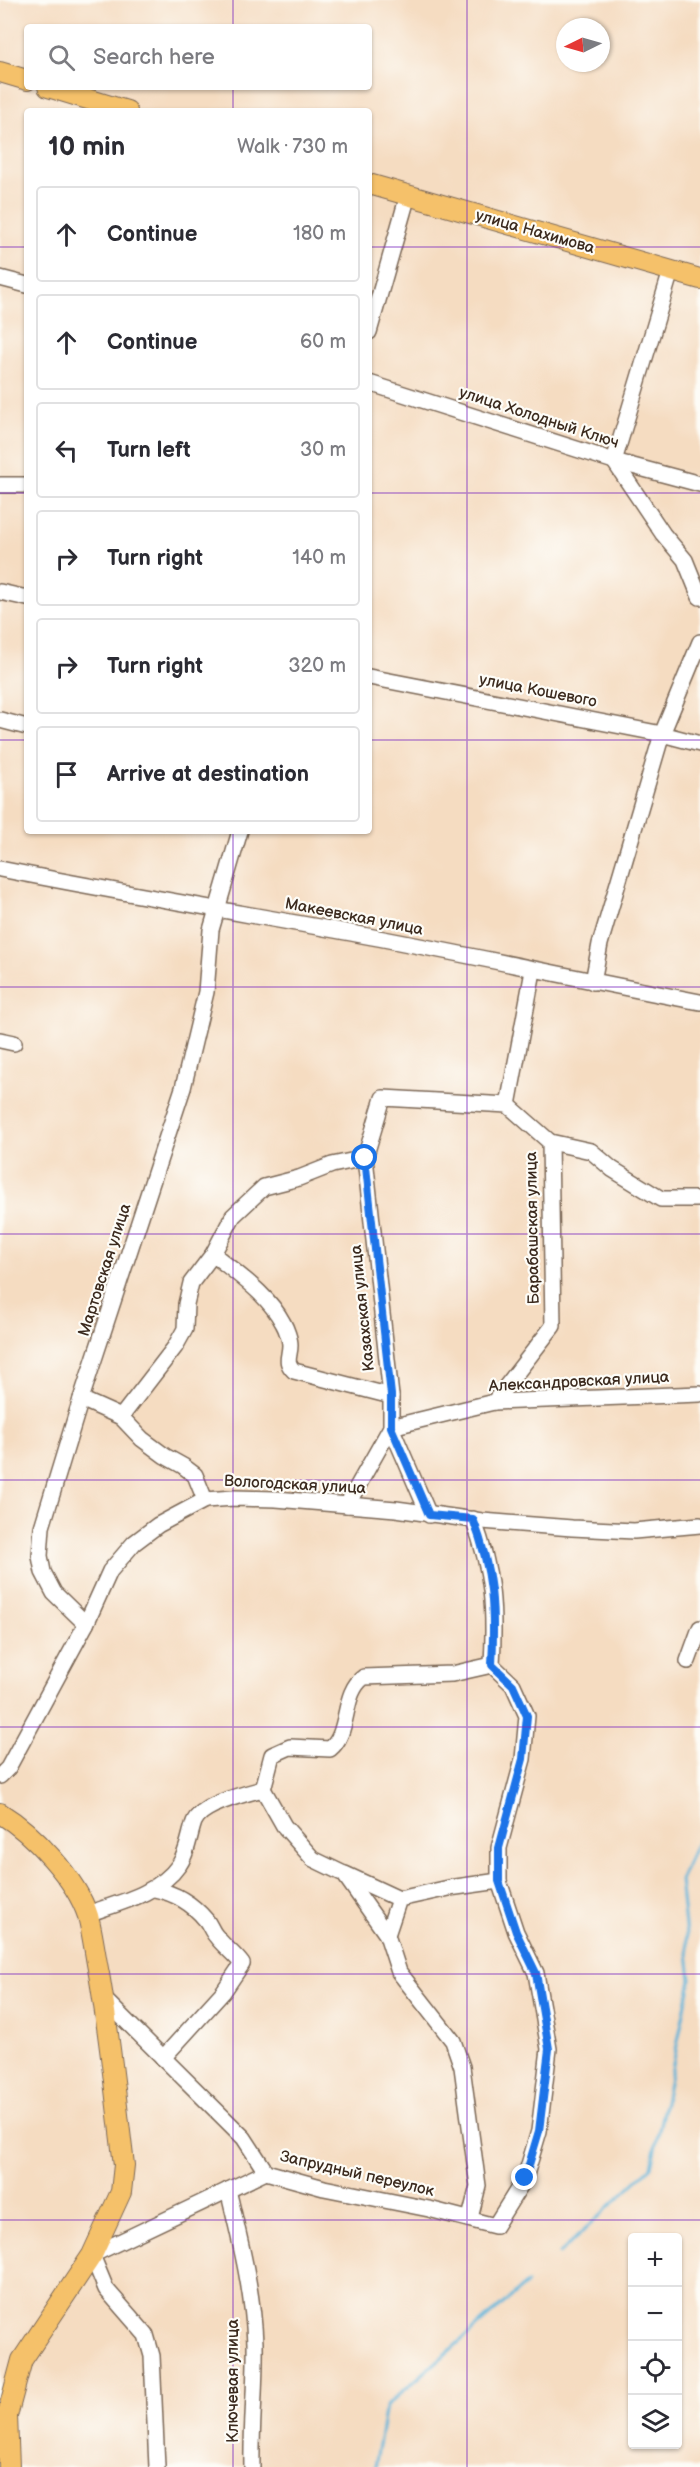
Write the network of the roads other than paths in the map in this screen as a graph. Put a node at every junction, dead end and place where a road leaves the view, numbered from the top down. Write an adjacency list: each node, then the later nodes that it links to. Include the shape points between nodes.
1 (0, 72): 2 (main road)
2 (24, 79)
3 (58, 90): 4 (main road)
4 (117, 108)
5 (372, 185): 6 (main road, улица Нахимова)
6 (408, 195): 7 (main road, улица Нахимова); 11 (street)
7 (670, 271): 9 (main road, улица Нахимова); 13 (street)
8 (0, 278): 10 (street)
9 (700, 279)
10 (24, 284)
11 (372, 321)
12 (372, 383): 13 (street, улица Холодный Ключ)
13 (614, 461): 14 (street, улица Холодный Ключ); 19 (street, via 685,560)
14 (700, 484)
15 (0, 485): 16 (street)
16 (24, 486)
17 (0, 592): 18 (street)
18 (24, 597)
19 (700, 597)
20 (700, 642): 24 (street)
21 (372, 678): 24 (street, улица Кошевого)
22 (0, 720): 23 (street)
23 (24, 726)
24 (662, 734): 25 (street, улица Кошевого); 30 (street, via 600,944)
25 (700, 744)
26 (239, 834): 28 (street, Мартовская улица)
27 (0, 869): 28 (street, Макеевская улица)
28 (218, 911): 29 (street, Макеевская улица, via 336,930); 39 (street, Мартовская улица, via 211,930 206,992 183,1088)
29 (533, 971): 30 (street, Макеевская улица); 32 (street)
30 (594, 982): 31 (street, Макеевская улица)
31 (700, 1002)
32 (508, 1105): 33 (street, Барабашская улица); 34 (street, Казахская улица, via 383,1098)
33 (550, 1142): 35 (street, via 591,1151 661,1199); 40 (street, Барабашская улица, via 554,1326)
34 (365, 1158): 36 (street, via 264,1187 233,1216); 37 (street, Казахская улица)
35 (700, 1198)
36 (213, 1254): 37 (street, via 259,1292 284,1323 290,1345 288,1365 294,1371); 41 (street, via 191,1283 184,1329 175,1347)
37 (391, 1395): 42 (street, Казахская улица)
38 (700, 1395): 40 (street, Александровская улица)
39 (81, 1399): 41 (street); 48 (street, Мартовская улица, via 42,1527 40,1556 54,1593)
40 (494, 1402): 42 (street, Александровская улица)
41 (121, 1417): 43 (street, via 142,1439 195,1475)
42 (391, 1427): 44 (street, Казахская улица); 45 (street)
43 (205, 1500): 44 (street, Вологодская улица, via 234,1497); 48 (street, Вологодская улица, via 134,1543 110,1571)
44 (347, 1505): 45 (street, Вологодская улица)
45 (429, 1515): 46 (street, Вологодская улица)
46 (473, 1519): 47 (street, Вологодская улица, via 634,1531); 51 (street, via 492,1589)
47 (700, 1525)
48 (86, 1624): 52 (street, Вологодская улица, via 8,1768)
49 (700, 1628): 50 (street)
50 (688, 1661)
51 (492, 1665): 53 (street, via 452,1674 364,1677 352,1694 339,1742 330,1749 290,1747 272,1755); 56 (street, via 513,1685 527,1716 523,1759 499,1848)
52 (0, 1776)
53 (262, 1789): 55 (street, via 284,1826 313,1859); 57 (street, via 214,1805 195,1819 179,1866)
54 (0, 1813): 59 (main road, via 21,1826 49,1856)
55 (344, 1874): 58 (street); 60 (street)
56 (499, 1881): 58 (street); 65 (street, Запрудный переулок, via 516,1932 536,1973 549,2049 539,2131 525,2178 495,2226)
57 (154, 1888): 59 (street); 62 (street, via 183,1898 242,1964 223,1992)
58 (399, 1899): 60 (street)
59 (87, 1914): 61 (main road)
60 (387, 1935): 65 (street, via 399,1972 453,2041 462,2067 478,2186)
61 (103, 1998): 62 (street, Запрудный переулок); 66 (main road, via 124,2165 121,2192)
62 (163, 2058): 63 (street, Запрудный переулок, via 244,2138)
63 (266, 2172): 64 (street); 65 (street, Запрудный переулок)
64 (228, 2190): 66 (street); 69 (street, Ключевая улица, via 246,2267 255,2343)
65 (470, 2218)
66 (92, 2255): 67 (main road, via 22,2360 7,2416); 68 (street, via 106,2289 146,2335 152,2356)
67 (9, 2467)
68 (157, 2467)
69 (252, 2467)

